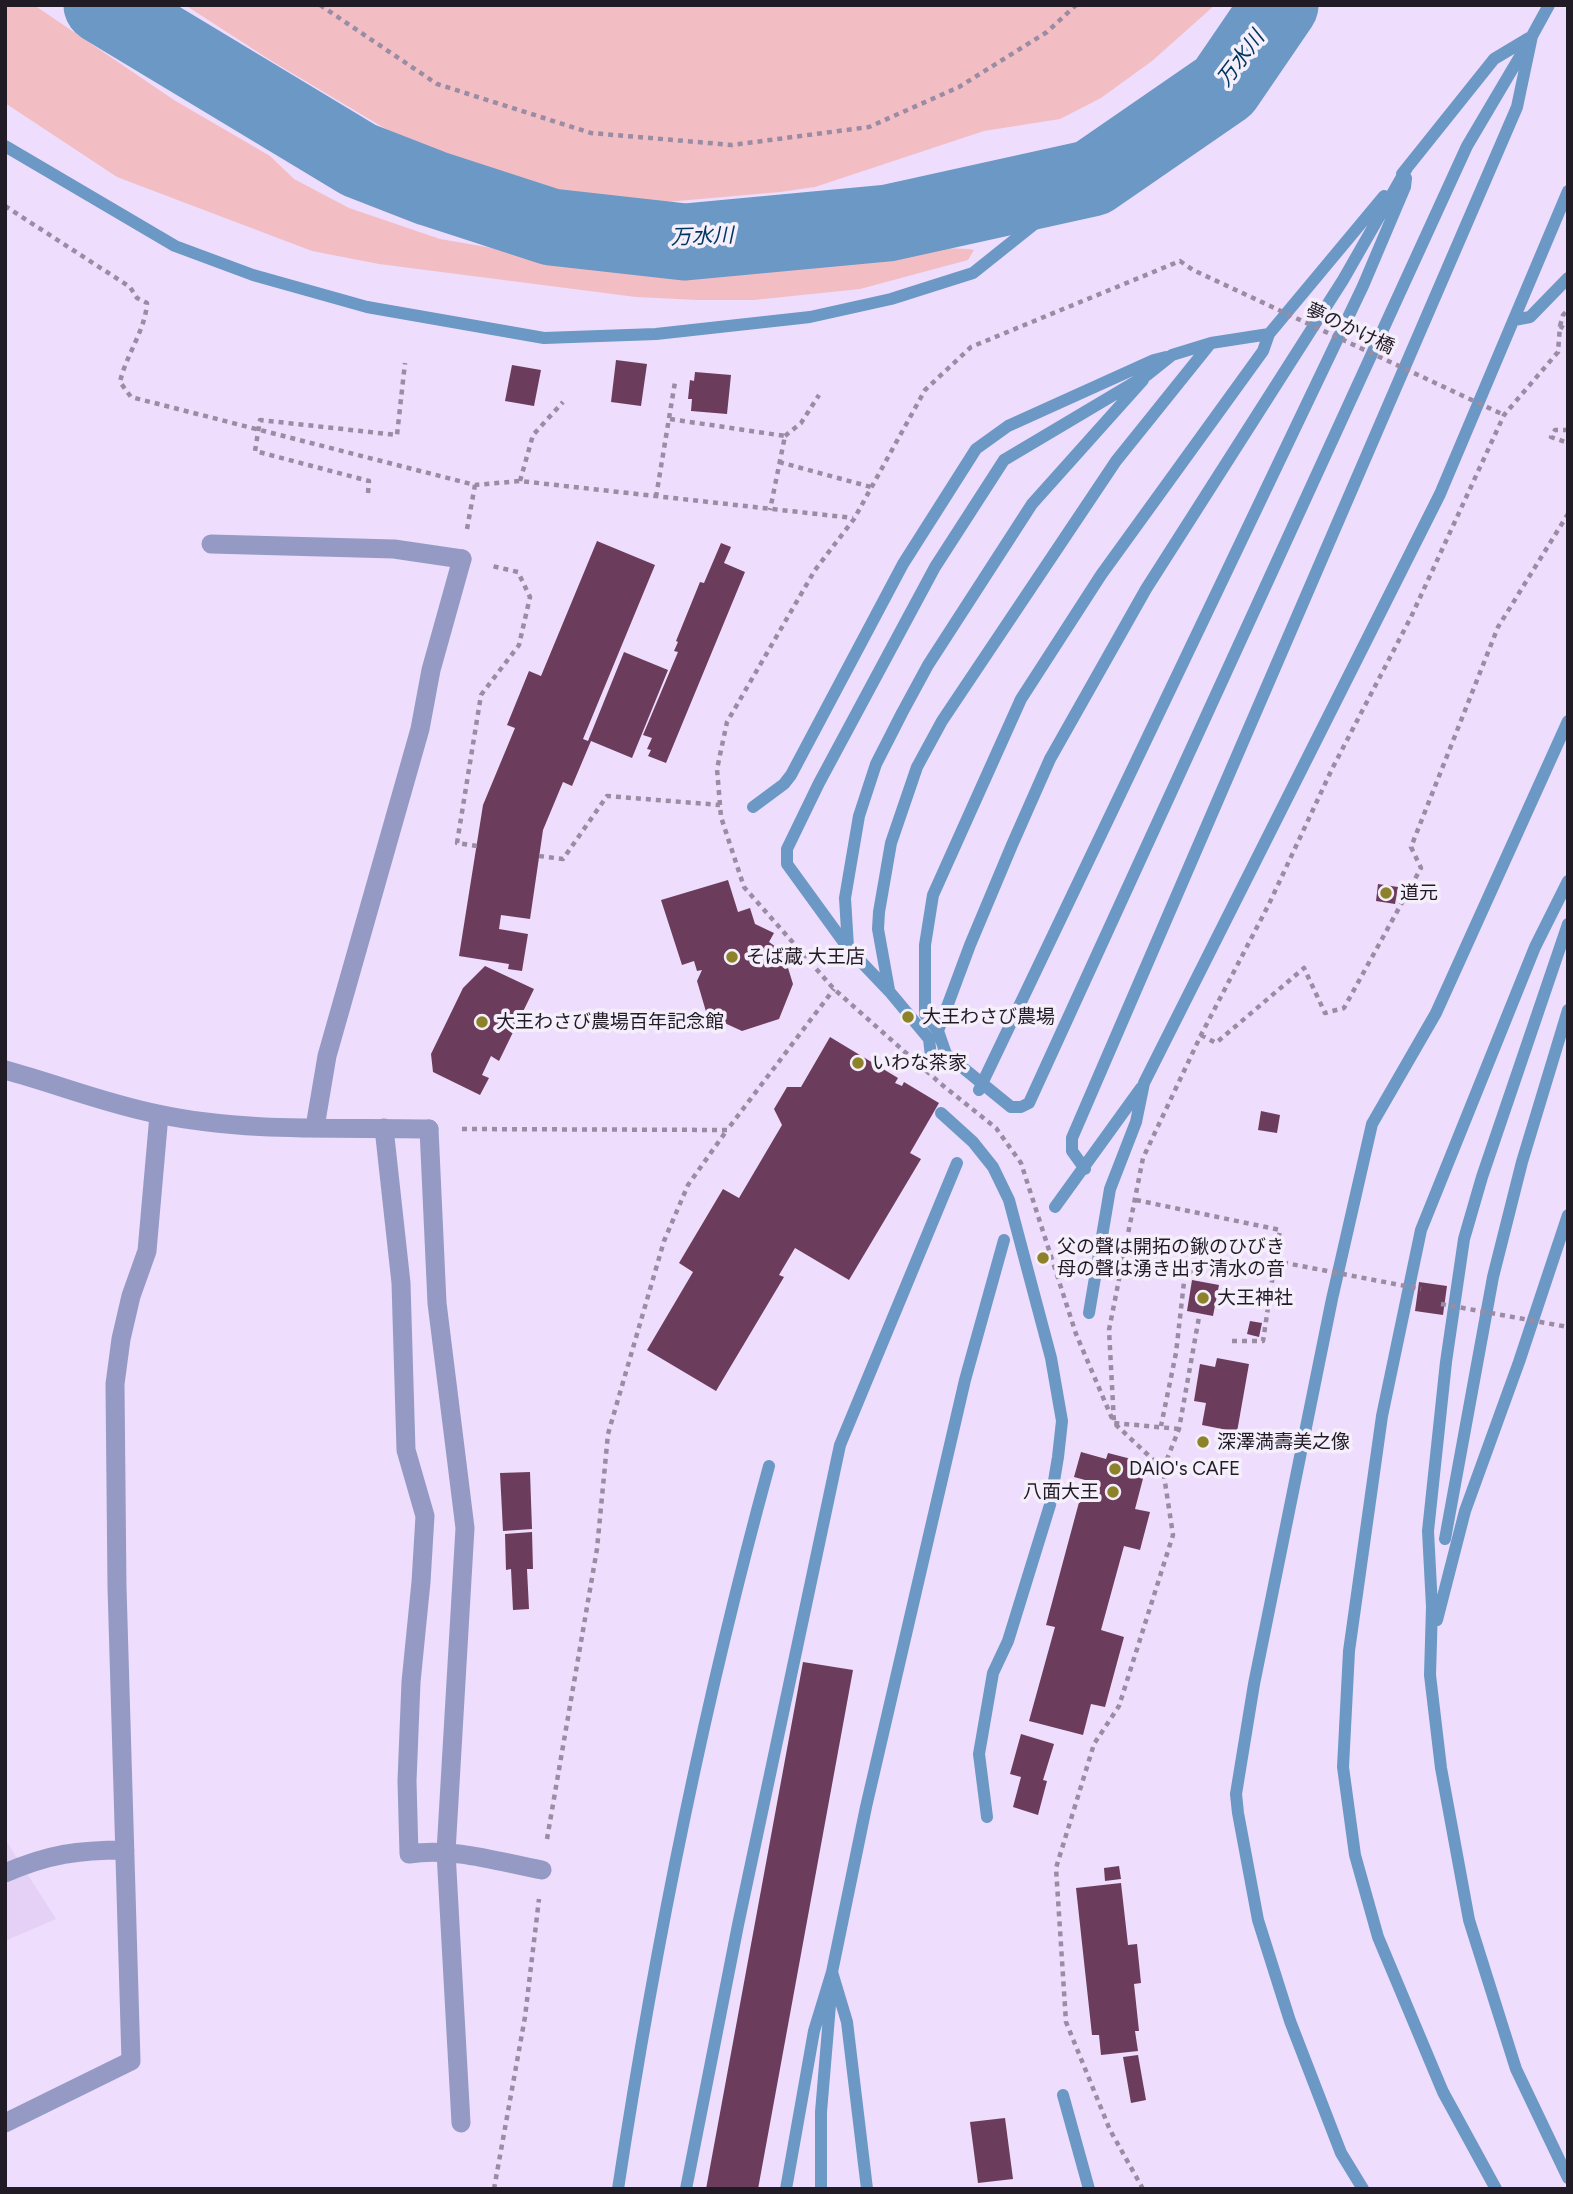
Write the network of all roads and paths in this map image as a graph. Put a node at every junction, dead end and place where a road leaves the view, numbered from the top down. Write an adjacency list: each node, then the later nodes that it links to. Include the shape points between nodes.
1 (320, 5): 2 (path, via 438,85 591,133 732,145 869,127 959,87 1047,32)
2 (1076, 5)
3 (5, 206): 13 (path, via 148,303 120,382 131,397)
4 (1568, 310): 5 (path)
5 (1560, 326): 6 (path); 11 (path, via 1558,352)
6 (1568, 331)
7 (405, 363): 13 (path, via 397,435 260,420)
8 (675, 382): 12 (path)
9 (819, 395): 15 (path, via 802,423)
10 (563, 402): 18 (path, via 533,435)
11 (1504, 415): 20 (path, 夢のかけ橋, via 1180,261 971,347 925,390); 32 (path, via 1411,617)
12 (670, 419): 15 (path); 22 (path)
13 (259, 428): 19 (path); 21 (path, via 255,451 369,481)
14 (1568, 430): 16 (path, via 1555,430 1551,437)
15 (785, 436): 17 (path)
16 (1568, 443)
17 (779, 462): 20 (path); 23 (path)
18 (520, 481): 19 (path); 22 (path)
19 (475, 485): 27 (path)
20 (871, 488): 25 (path)
21 (368, 493)
22 (656, 497): 23 (path)
23 (770, 510): 25 (path)
24 (1568, 514): 32 (path, via 1497,627 1412,847 1421,868 1344,1008 1325,1013 1304,968 1216,1043)
25 (854, 519): 28 (path, via 816,570 727,722 717,769)
26 (211, 544): 27 (street, via 394,549)
27 (462, 559): 29 (path, via 518,572 530,597 519,645 481,695 457,843); 35 (street, via 420,729 327,1056)
28 (720, 805): 30 (path, via 607,796 563,859); 31 (path, via 744,887)
29 (477, 846)
30 (539, 856)
31 (834, 989): 38 (path); 46 (path, via 996,1128 1021,1163 1076,1334)
32 (1201, 1035): 39 (path, via 1143,1158)
33 (5, 1070): 34 (street)
34 (159, 1115): 35 (street, via 212,1123); 50 (street, via 147,1251 131,1296 115,1384)
35 (315, 1127): 36 (street)
36 (384, 1128): 37 (street); 51 (street, via 401,1283 406,1450 425,1516 410,1707 408,1854)
37 (429, 1129): 38 (path); 51 (street, via 437,1303 466,1528)
38 (727, 1130): 52 (path, via 688,1185 664,1241 608,1434 597,1549)
39 (1136, 1200): 40 (path, via 1280,1230); 46 (path, via 1109,1330)
40 (1275, 1261): 41 (path); 45 (path, via 1264,1340); 47 (path, via 1185,1273 1176,1353)
41 (1421, 1289)
42 (1441, 1304): 44 (path)
43 (1199, 1317): 48 (path)
44 (1568, 1327)
45 (1232, 1341)
46 (1114, 1423): 47 (path); 49 (path)
47 (1161, 1426): 48 (path)
48 (1179, 1429): 49 (path)
49 (1163, 1469): 57 (path, via 1173,1535 1119,1706 1094,1744 1056,1868 1066,2022 1110,2130)
50 (125, 1850): 53 (street, via 55,1854); 54 (street, via 131,2061)
51 (446, 1852): 52 (street); 55 (street)
52 (542, 1870): 56 (path, via 525,2017)
53 (5, 1873)
54 (5, 2123)
55 (461, 2123)
56 (494, 2189)
57 (1143, 2189)

